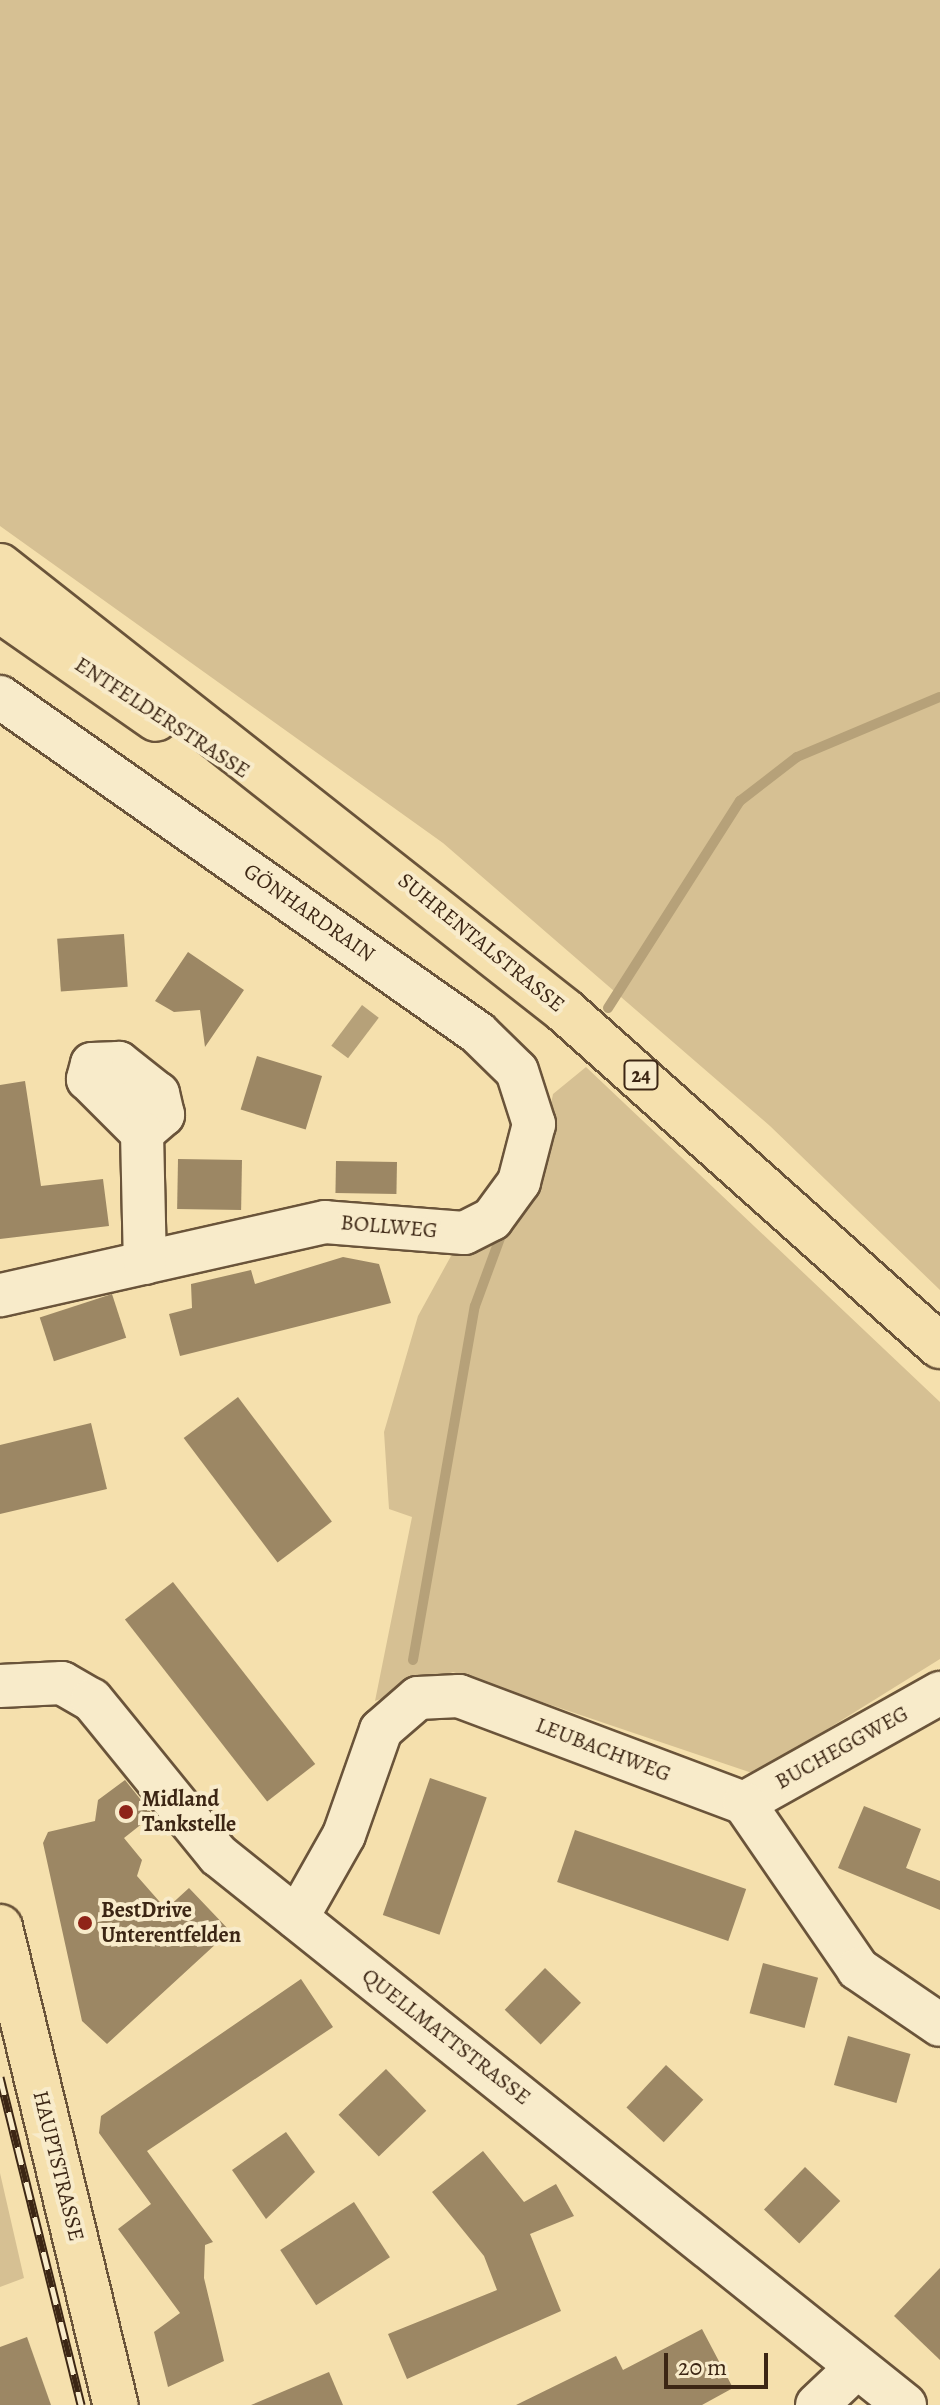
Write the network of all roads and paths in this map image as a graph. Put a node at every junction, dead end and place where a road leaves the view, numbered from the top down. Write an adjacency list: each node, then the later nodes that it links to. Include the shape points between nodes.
1 (0, 566): 4 (main road, SUHRENTALSTRASSE / 24)
2 (0, 610): 4 (main road, ENTFELDERSTRASSE / 24, via 141,710)
3 (0, 697): 6 (street, GÖNHARDRAIN, via 478,1033 517,1071 532,1108)
4 (327, 820): 9 (main road, SUHRENTALSTRASSE / 24, via 654,1086)
5 (142, 1133): 7 (street)
6 (519, 1182): 7 (street, BOLLWEG, via 492,1219 464,1233 325,1222)
7 (145, 1263): 8 (street, BOLLWEG)
8 (0, 1295)
9 (940, 1346)
10 (0, 1686): 13 (street, QUELLMATTSTRASSE, via 62,1683 92,1700 218,1855)
11 (940, 1693): 12 (street, BUCHEGGWEG)
12 (744, 1803): 13 (street, LEUBACHWEG, via 459,1696 418,1698 381,1730 344,1835); 15 (street, via 858,1969)
13 (297, 1918): 16 (street, QUELLMATTSTRASSE)
14 (0, 1927): 17 (main road, HAUPTSTRASSE)
15 (940, 2025)
16 (857, 2367): 18 (street); 19 (street, QUELLMATTSTRASSE)
17 (116, 2405)
18 (817, 2405)
19 (905, 2405)

